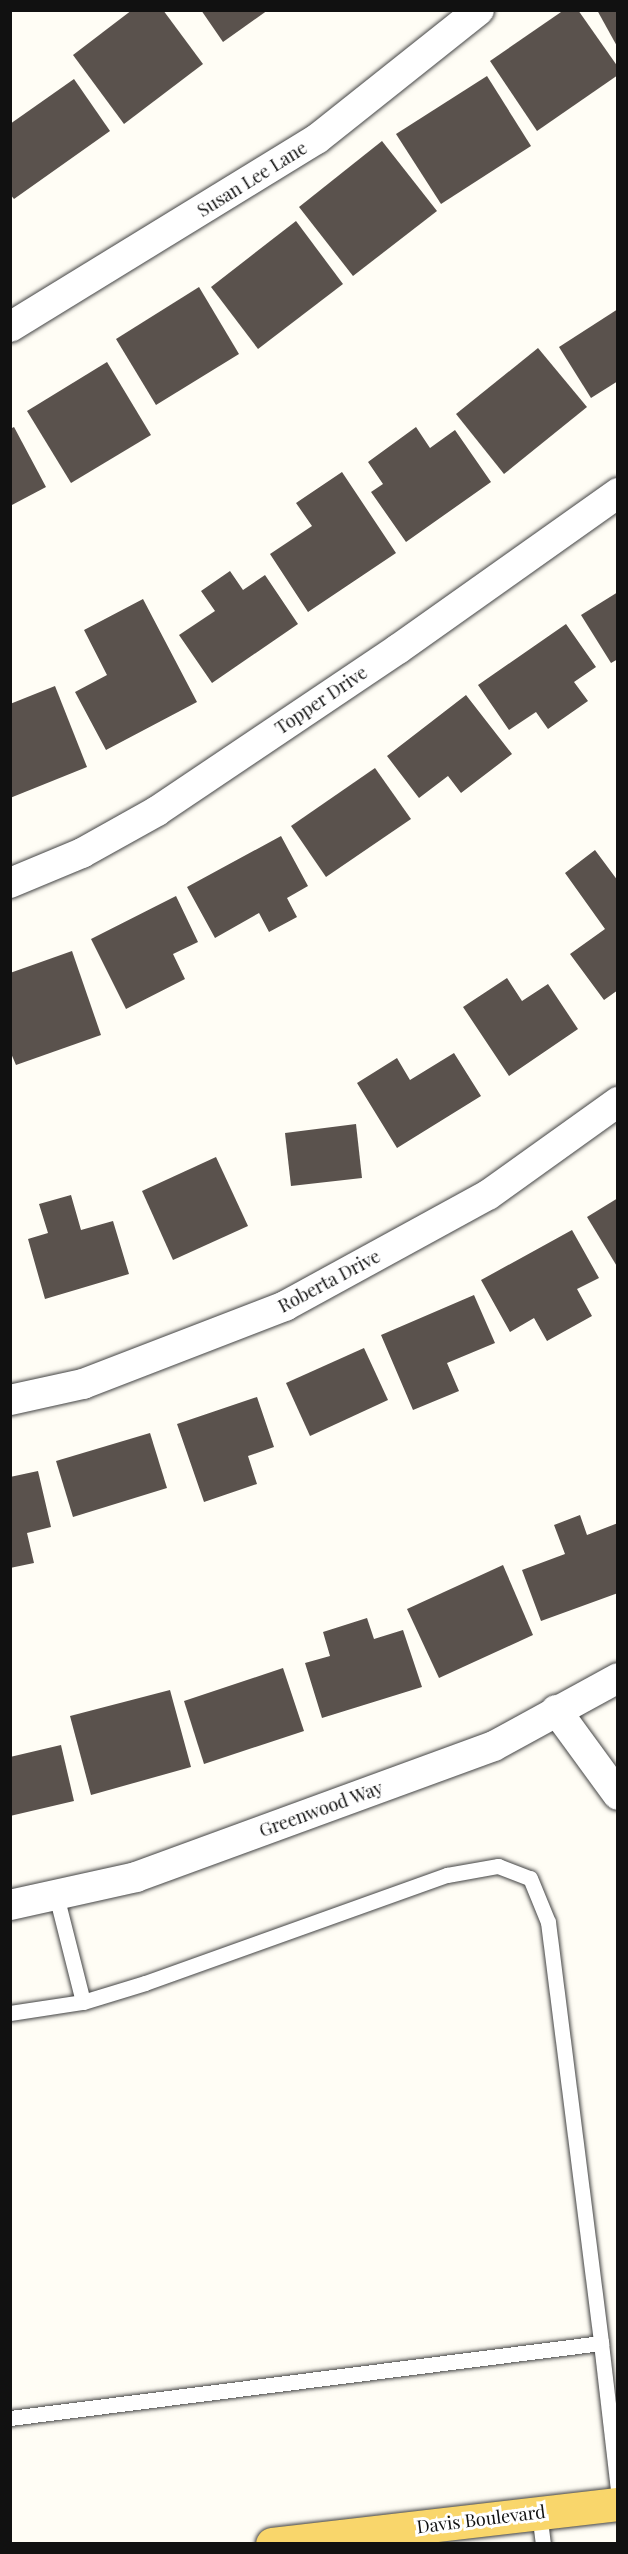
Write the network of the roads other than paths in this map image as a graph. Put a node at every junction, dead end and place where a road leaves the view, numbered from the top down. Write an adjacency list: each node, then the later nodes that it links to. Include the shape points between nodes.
1 (479, 10): 2 (street, Susan Lee Lane, via 317,139)
2 (10, 327)
3 (618, 493): 4 (street, Topper Drive, via 398,649 157,811 82,853)
4 (10, 883)
5 (618, 1102): 6 (street, Roberta Drive, via 488,1195 285,1306 83,1384)
6 (10, 1400)
7 (618, 1678): 8 (street, Greenwood Way)
8 (556, 1710): 9 (street); 10 (street, Greenwood Way, via 494,1746 136,1877)
9 (618, 1795)
10 (56, 1895): 11 (street, Greenwood Way); 12 (lane)
11 (10, 1905)
12 (83, 2002): 13 (lane); 14 (lane, via 447,1875 498,1866 530,1878 548,1922)
13 (10, 2013)
14 (601, 2343): 15 (lane); 16 (lane)
15 (10, 2418)
16 (618, 2489)
17 (618, 2504): 18 (main road, Davis Boulevard)
18 (541, 2528): 19 (main road, Davis Boulevard)
19 (354, 2539): 20 (main road, Davis Boulevard)
20 (287, 2543)

